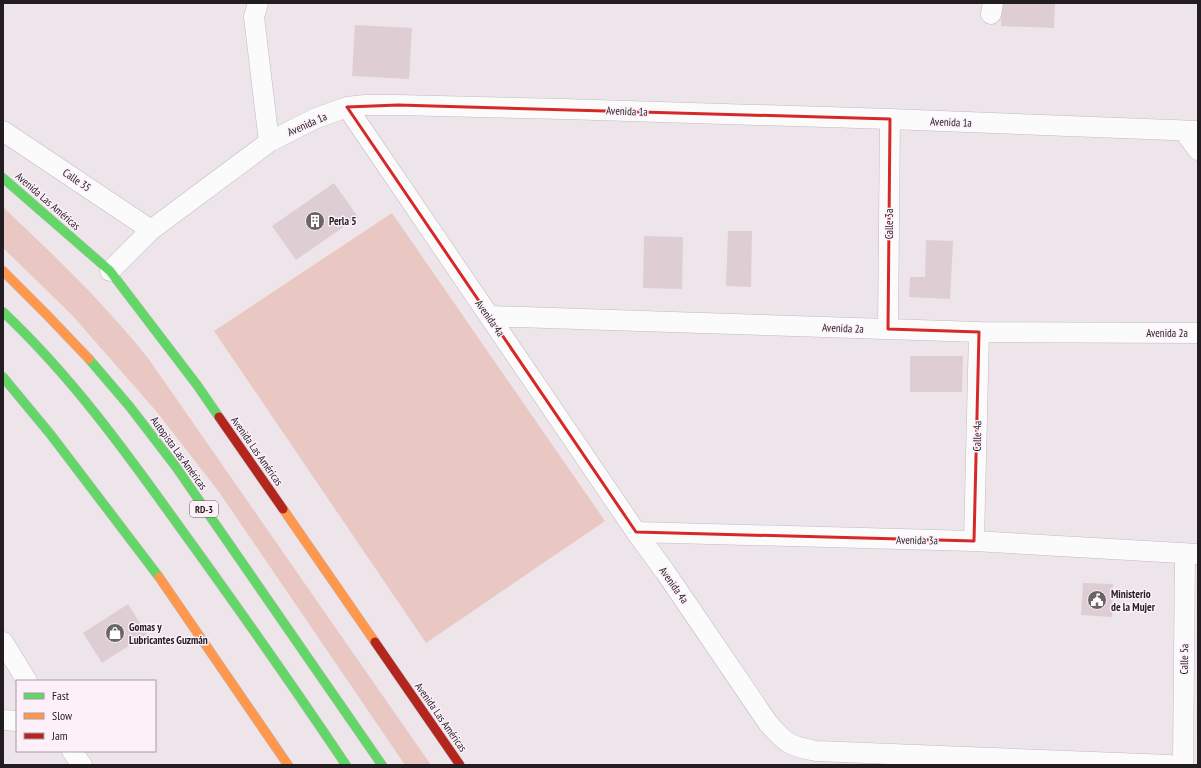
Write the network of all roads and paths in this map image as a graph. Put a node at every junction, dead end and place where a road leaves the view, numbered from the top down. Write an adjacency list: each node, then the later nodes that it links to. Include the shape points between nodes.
1 (258, 3): 6 (street, via 254,17)
2 (347, 108): 3 (street, Avenida 1a, via 365,105 406,105); 6 (street, Avenida 1a, via 314,119); 13 (street, Avenida 4a)
3 (890, 119): 5 (street, Avenida 1a); 14 (street, Calle 3a)
4 (3, 131): 9 (street, Calle 35)
5 (1191, 131): 7 (street)
6 (269, 142): 9 (street, Avenida 1a)
7 (1198, 150)
8 (3, 178): 11 (main road, Avenida Las Américas)
9 (151, 230): 11 (street, Avenida 1a)
10 (3, 271): 30 (main road, Autopista Las Américas / RD-3, via 81,351 120,395 167,456)
11 (110, 271): 31 (main road, Avenida Las Américas, via 197,385)
12 (3, 312): 29 (main road, RD-3, via 54,363 142,475 263,643)
13 (489, 316): 14 (street, Avenida 2a); 18 (street, Avenida 4a)
14 (888, 330): 15 (street, Avenida 2a)
15 (979, 332): 16 (street, Avenida 2a); 19 (street, Calle 4a)
16 (1198, 333)
17 (4, 380): 28 (main road, via 51,435 159,577)
18 (636, 532): 19 (street, Avenida 3a); 26 (street, Avenida 4a, via 768,723 781,739 796,748 816,751)
19 (974, 541): 20 (street, Avenida 3a)
20 (1192, 553): 33 (street, Calle 5a)
21 (3, 642): 22 (street)
22 (26, 680)
23 (3, 720): 24 (street)
24 (16, 721)
25 (73, 752): 27 (street)
26 (1128, 764): 32 (street, Avenida 4a)
27 (82, 765)
28 (288, 765)
29 (346, 765)
30 (382, 765)
31 (460, 765)
32 (1170, 765)
33 (1183, 765)

